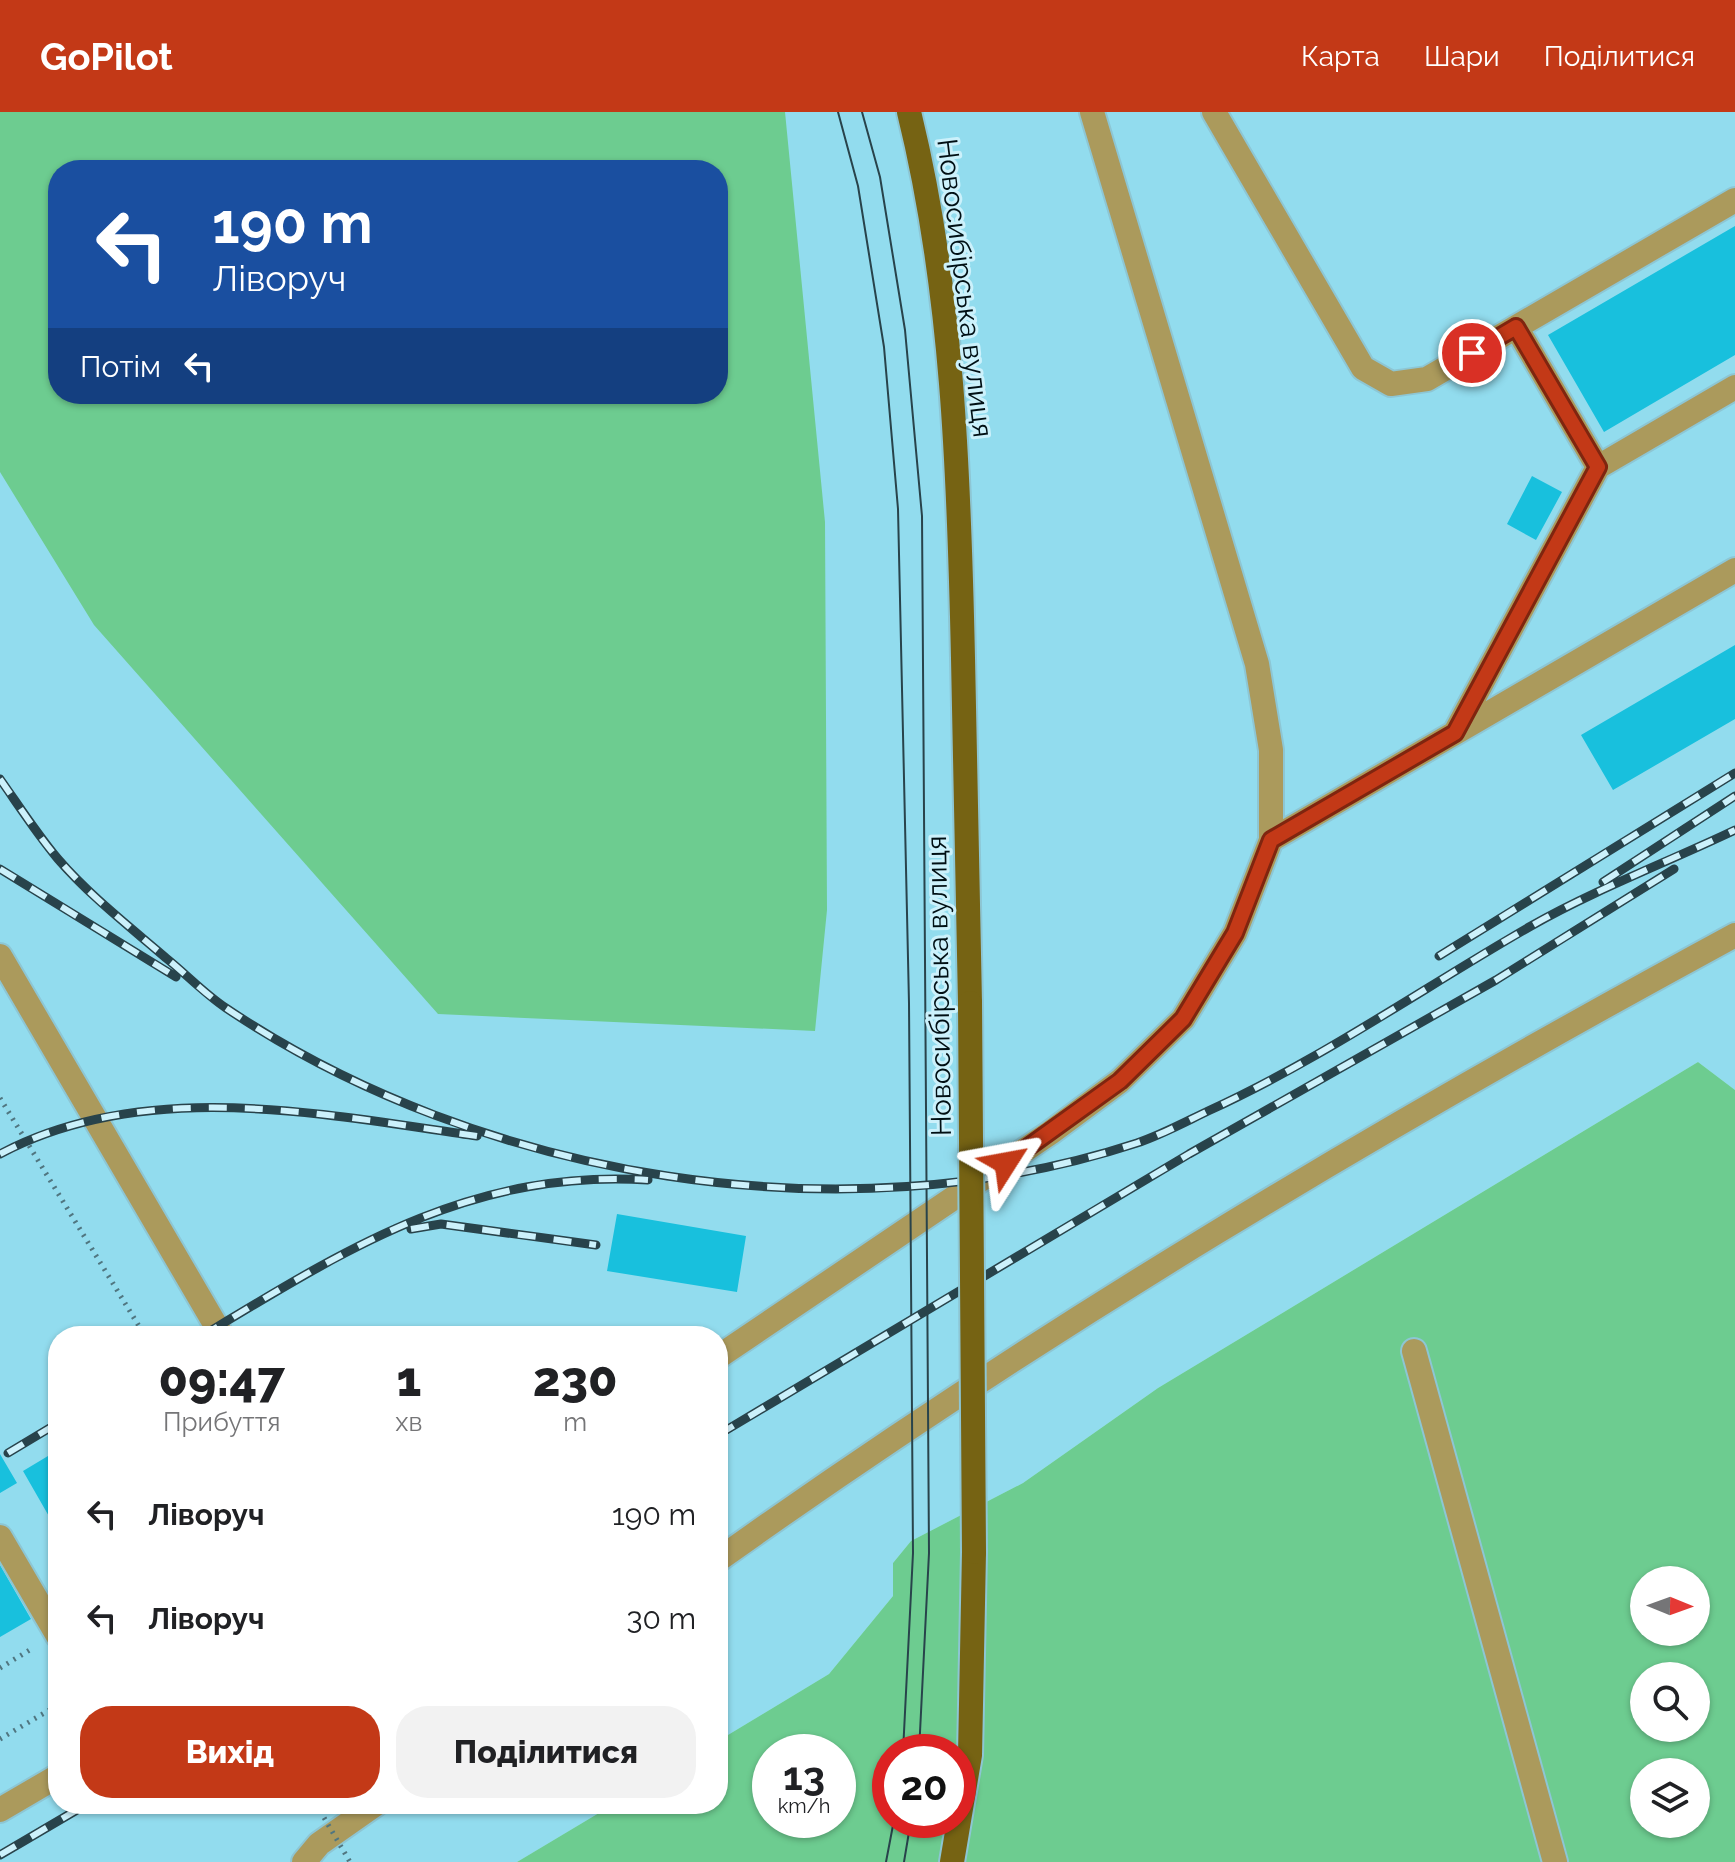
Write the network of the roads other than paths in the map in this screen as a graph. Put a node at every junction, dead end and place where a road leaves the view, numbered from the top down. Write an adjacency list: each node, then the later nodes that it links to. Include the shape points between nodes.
1 (909, 112): 23 (main road, Новосибірська вулиця, bridge, via 923,167 954,392 970,1003 970,1755)
2 (1092, 112): 10 (lane, via 1257,664 1271,750)
3 (1214, 112): 5 (lane, via 1363,368 1391,384 1427,379)
4 (1735, 200): 5 (lane)
5 (1516, 327): 7 (lane)
6 (1735, 387): 7 (lane)
7 (1598, 467): 9 (lane)
8 (1735, 570): 9 (lane)
9 (1455, 733): 10 (lane)
10 (1271, 840): 14 (lane, via 1235,933 1183,1019 1120,1081)
11 (1735, 935): 17 (lane, via 1261,1203 823,1485)
12 (0, 956): 13 (lane)
13 (216, 1326)
14 (728, 1350)
15 (1414, 1351): 24 (lane)
16 (0, 1537): 18 (lane)
17 (728, 1553)
18 (48, 1620)
19 (48, 1782): 20 (lane)
20 (0, 1810)
21 (362, 1814): 22 (lane, via 319,1844)
22 (304, 1862)
23 (952, 1862)
24 (1555, 1862)

